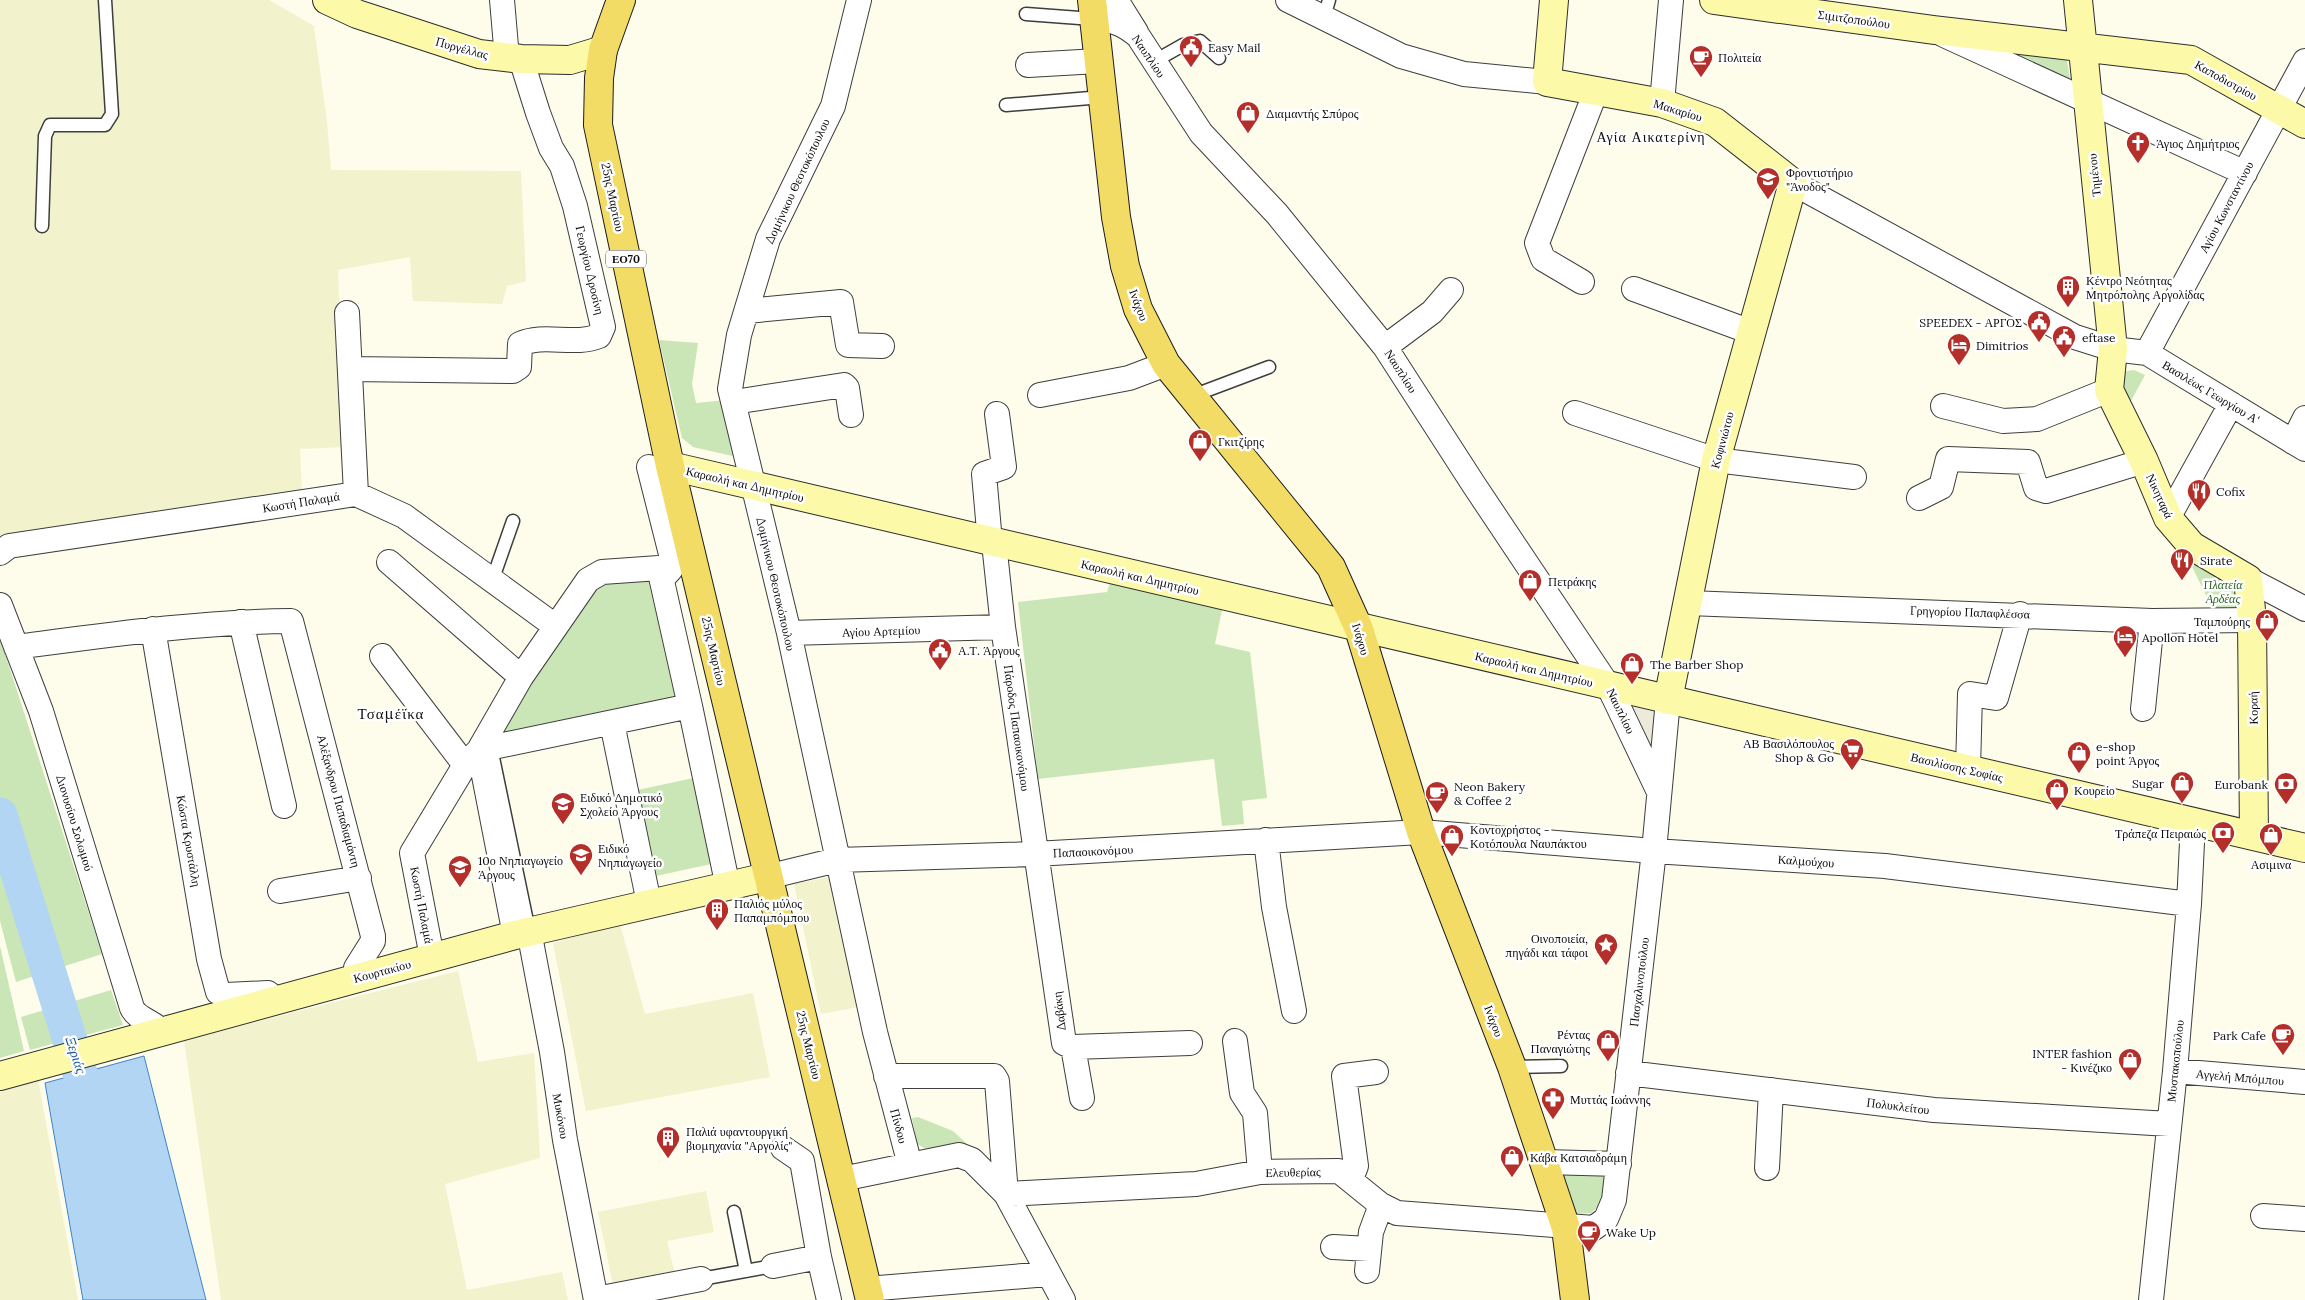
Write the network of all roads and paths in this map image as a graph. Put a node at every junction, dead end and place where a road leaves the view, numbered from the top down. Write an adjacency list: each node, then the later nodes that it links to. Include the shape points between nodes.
1 (105, 0): 36 (lane, via 112,114 105,125 50,125 46,136)
2 (327, 0): 21 (street, Πυργέλλας, via 419,36 479,54)
3 (502, 0): 21 (street)
4 (621, 0): 19 (main road, 25ης Μαρτίου / ΕΟ70)
5 (859, 0): 40 (street, Δομήνικου Θεοτοκόπουλου, via 834,106 768,239)
6 (1116, 0): 17 (street)
7 (1288, 0): 14 (street, Μακαρίου)
8 (1554, 0): 26 (street)
9 (1671, 0): 30 (street)
10 (1722, 0): 12 (street, Σιμιτζοπούλου)
11 (2078, 0): 18 (street, Τημένου)
12 (1834, 8): 16 (street, Σιμιτζοπούλου)
13 (1093, 9): 15 (lane); 17 (street, Ναυπλίου); 22 (main road, Ινάχου)
14 (1326, 9): 26 (street, Μακαρίου, via 1401,56 1464,74)
15 (1026, 14)
16 (1934, 30): 18 (street, Σιμιτζοπούλου); 29 (street, Σιμιτζοπούλου)
17 (1138, 36): 24 (street, Ναυπλίου)
18 (2081, 46): 29 (street, Τημένου); 32 (street, Καποδιστρίου, via 2191,60)
19 (603, 50): 21 (street, Πυργέλλας, via 570,60); 63 (main road, 25ης Μαρτίου / ΕΟ70, via 598,126)
20 (1220, 58): 24 (lane, via 1200,41 1183,45)
21 (514, 59): 49 (street, Γεωργίου Δροσίνη, via 551,148 562,166 575,206 603,327 599,336 573,340 529,340 520,344 519,367 513,371)
22 (1098, 61): 25 (street); 28 (main road, Ινάχου)
23 (2305, 61): 32 (street, Αγίου Κωνσταντίνου)
24 (1153, 62): 44 (street, Ναυπλίου, via 1201,133 1277,214)
25 (1028, 65)
26 (1547, 82): 27 (street, Μακαρίου)
27 (1596, 91): 30 (street, Μακαρίου); 37 (street, via 1537,243 1543,259)
28 (1102, 97): 31 (lane); 47 (main road, Ινάχου, via 1125,266 1138,309)
29 (2086, 101): 34 (street, Σιμιτζοπούλου); 45 (street, Τημένου)
30 (1662, 104): 35 (street, Μακαρίου, via 1715,122)
31 (1006, 105)
32 (2279, 110): 33 (street, Καποδιστρίου); 34 (street, Αγίου Κωνσταντίνου)
33 (2305, 124)
34 (2244, 173): 46 (street, Αγίου Κωνσταντίνου)
35 (1793, 183): 42 (street, Κοφινιώτου); 45 (street, Μακαρίου, via 2075,337)
36 (42, 226)
37 (1582, 282)
38 (1451, 290): 44 (street, via 1432,312)
39 (1634, 290): 42 (street)
40 (747, 311): 43 (street, via 841,302 848,345); 53 (street, Δομήνικου Θεοτοκόπουλου, via 739,335 730,389)
41 (347, 313): 49 (street)
42 (1751, 332): 61 (street, Κοφινιώτου)
43 (882, 346)
44 (1385, 347): 91 (street, Ναυπλίου)
45 (2113, 349): 46 (street, Βασιλέως Γεωργίου Α'); 50 (street)
46 (2147, 353): 54 (street, Βασιλέως Γεωργίου Α')
47 (1166, 364): 51 (street, via 1129,378); 52 (main road, Ινάχου)
48 (1269, 367): 52 (lane)
49 (350, 368): 66 (street)
50 (2109, 390): 55 (street, via 2037,419 2003,421); 62 (street, Νικηταρά)
51 (1040, 395)
52 (1192, 396): 85 (main road, Ινάχου, via 1331,567)
53 (734, 402): 58 (street, via 844,385); 65 (street, Δομήνικου Θεοτοκόπουλου)
54 (2231, 404): 60 (street, Βασιλέως Γεωργίου Α'); 68 (street)
55 (1942, 406)
56 (1575, 413): 61 (street)
57 (997, 414): 70 (street, Πάροδος Παπαοικονόμου, via 1004,467 984,474)
58 (851, 415)
59 (2305, 418): 60 (street)
60 (2299, 445)
61 (1716, 460): 64 (street); 76 (street, Κοφινιώτου)
62 (2144, 461): 67 (street, via 2046,491 2036,488 2028,462 1948,459 1941,487); 68 (street, Νικηταρά)
63 (660, 467): 65 (street, Καραολή και Δημητρίου); 73 (street, via 673,562 671,569); 108 (main road, 25ης Μαρτίου)
64 (1854, 477)
65 (753, 486): 70 (street, Καραολή και Δημητρίου); 87 (street, Δομήνικου Θεοτοκόπουλου)
66 (356, 494): 71 (street, Κωστή Παλαμά); 75 (street, Κωστή Παλαμά, via 404,516)
67 (1918, 498)
68 (2168, 518): 74 (street, Νικηταρά, via 2192,546)
69 (513, 521): 75 (lane)
70 (992, 542): 84 (street, Πάροδος Παπαοικονόμου); 85 (street, Καραολή και Δημητρίου)
71 (4, 549)
72 (389, 562): 90 (street)
73 (660, 573): 83 (street, Κωστή Παλαμά, via 602,572 588,580); 93 (street)
74 (2248, 579): 78 (street, Νικηταρά); 81 (street, Κοραή)
75 (492, 581): 83 (street, Κωστή Παλαμά)
76 (1688, 603): 79 (street, Γρηγορίου Παπαφλέσσα); 92 (street, Κοφινιώτου)
77 (0, 605): 88 (street, Διονυσίου Σολωμού)
78 (2300, 606)
79 (2020, 614): 80 (street, Γρηγορίου Παπαφλέσσα); 97 (street, via 1996,698 1970,694)
80 (2152, 620): 81 (street, Γρηγορίου Παπαφλέσσα); 94 (street)
81 (2252, 620): 102 (street, Κοραή)
82 (241, 622): 86 (street); 99 (street); 109 (street, Αλέξανδρου Παπαδιαμάντη, via 291,621)
83 (555, 626): 90 (street, Κωστή Παλαμά)
84 (1003, 627): 87 (street, Αγίου Αρτεμίου); 106 (street, Πάροδος Παπαοικονόμου)
85 (1359, 629): 91 (street, Καραολή και Δημητρίου); 101 (main road, Ινάχου)
86 (153, 630): 88 (street); 117 (street, Κώστα Κρυστάλλη, via 209,959 218,992 226,995 268,993)
87 (789, 633): 107 (street, Δομήνικου Θεοτοκόπουλου)
88 (16, 647): 119 (street, Διονυσίου Σολωμού, via 41,711 132,1008 134,1013 157,1026)
89 (382, 656): 96 (street)
90 (521, 677): 96 (street, Κωστή Παλαμά)
91 (1610, 687): 92 (street, Βασιλίσσης Σοφίας); 98 (street, Ναυπλίου)
92 (1668, 700): 97 (street, Βασιλίσσης Σοφίας); 98 (street, Πασχαλινοπούλου)
93 (690, 706): 95 (street); 110 (street)
94 (2142, 709)
95 (612, 722): 96 (street); 112 (street)
96 (478, 754): 114 (street, Μυκόνου); 115 (street, Κωστή Παλαμά, via 412,853)
97 (1968, 770): 100 (street, Βασιλίσσης Σοφίας)
98 (1660, 793): 105 (street, Πασχαλινοπούλου)
99 (284, 806)
100 (2193, 822): 102 (street, Βασιλίσσης Σοφίας); 113 (street, Μυστακοπούλου)
101 (1421, 832): 103 (street, Παπαοικονόμου); 105 (street, Καλμούχου); 124 (main road, Ινάχου)
102 (2254, 836): 104 (street, Βασιλίσσης Σοφίας)
103 (1266, 840): 106 (street, Παπαοικονόμου); 118 (street, via 1274,907)
104 (2305, 848)
105 (1654, 851): 113 (street, Καλμούχου, via 1885,866); 127 (street, Πασχαλινοπούλου)
106 (1035, 854): 107 (street, Παπαοικονόμου); 122 (street, Δαβάκη, via 1059,1006 1060,1033 1064,1043)
107 (837, 860): 108 (street, Παπαοικονόμου); 129 (street, Πίνδου)
108 (767, 877): 110 (street, Κουρτακίου); 140 (main road, 25ης Μαρτίου)
109 (359, 878): 111 (street); 116 (street, Αλέξανδρου Παπαδιαμάντη, via 373,941 356,968)
110 (728, 887): 112 (street, Κουρτακίου)
111 (280, 890)
112 (649, 904): 114 (street, Κουρτακίου)
113 (2189, 904): 125 (street, Μυστακοπούλου)
114 (522, 933): 115 (street, Κουρτακίου); 155 (street, Μυκόνου, via 552,1052 563,1130)
115 (432, 957): 116 (street, Κουρτακίου)
116 (355, 978): 117 (street, Κουρτακίου)
117 (274, 1000): 119 (street, Κουρτακίου)
118 (1294, 1011)
119 (150, 1034): 128 (street, Κουρτακίου)
120 (1235, 1041): 139 (street, via 1242,1093 1255,1113)
121 (1190, 1043): 122 (street, Δαβάκη)
122 (1073, 1047): 132 (street)
123 (1561, 1066): 124 (lane)
124 (1512, 1068): 135 (main road, Ινάχου)
125 (2175, 1071): 130 (street, Αγγελή Μπόμπου); 133 (street, Μυστακοπούλου)
126 (1376, 1072): 141 (street, via 1344,1076 1356,1166)
127 (1628, 1073): 131 (street, Πολυκλείτου); 136 (street, Πασχαλινοπούλου)
128 (0, 1076)
129 (886, 1076): 137 (street, Πίνδου); 142 (street, via 994,1076)
130 (2305, 1082)
131 (1771, 1090): 133 (street, Πολυκλείτου, via 1934,1110); 138 (street)
132 (1082, 1098)
133 (2169, 1124): 159 (street, Μυστακοπούλου)
134 (783, 1148): 149 (street, via 802,1161)
135 (1545, 1162): 136 (street); 147 (main road, Ινάχου)
136 (1619, 1164): 147 (street, Πασχαλινοπούλου, via 1614,1200 1606,1219 1594,1228)
137 (910, 1165): 140 (street); 142 (street, via 967,1156)
138 (1767, 1168)
139 (1260, 1172): 141 (street, Ελευθερίας, via 1339,1171); 142 (street, Ελευθερίας, via 1196,1184)
140 (842, 1179): 154 (main road, 25ης Μαρτίου)
141 (1350, 1179): 143 (street, Ελευθερίας)
142 (1006, 1194): 152 (street)
143 (1381, 1205): 147 (street, Ελευθερίας, via 1397,1213); 148 (street, via 1375,1218 1368,1260)
144 (734, 1212): 151 (lane)
145 (2263, 1216): 146 (street)
146 (2305, 1219)
147 (1566, 1228): 158 (main road, Ινάχου)
148 (1333, 1247)
149 (819, 1257): 150 (street); 156 (street)
150 (773, 1266): 151 (lane)
151 (746, 1271): 153 (lane)
152 (1048, 1274): 154 (street); 157 (street)
153 (701, 1279): 155 (street)
154 (869, 1294)
155 (596, 1299)
156 (829, 1300)
157 (1062, 1300)
158 (1575, 1300)
159 (2151, 1300)

